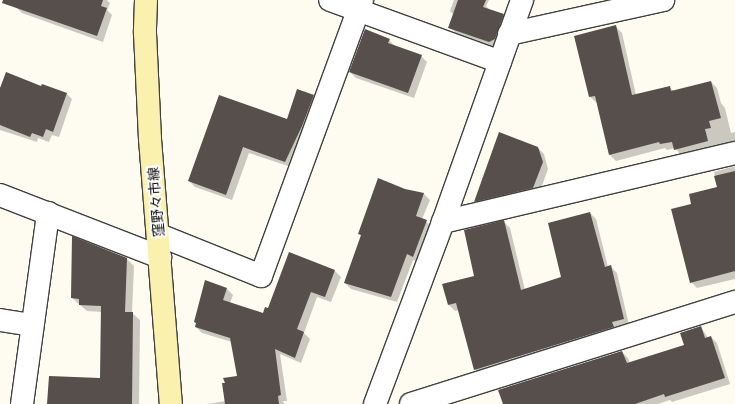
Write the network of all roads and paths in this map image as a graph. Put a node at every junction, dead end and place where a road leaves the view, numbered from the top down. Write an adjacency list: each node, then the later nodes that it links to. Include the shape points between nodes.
1 (146, 0): 12 (main road, 窪野々市線, via 150,139)
2 (330, 0): 5 (street)
3 (522, 0): 6 (street)
4 (663, 0): 6 (street)
5 (360, 5): 7 (street); 12 (street, via 261,276)
6 (509, 34): 7 (street)
7 (500, 62): 11 (street)
8 (735, 153): 11 (street)
9 (0, 195): 10 (street)
10 (48, 213): 13 (street); 16 (street)
11 (443, 222): 19 (street)
12 (159, 235): 13 (main road, 窪野々市線)
13 (160, 257): 18 (main road, 窪野々市線)
14 (735, 302): 20 (street)
15 (0, 320): 16 (street)
16 (32, 325): 17 (street)
17 (22, 404)
18 (171, 404)
19 (375, 404)
20 (411, 404)

